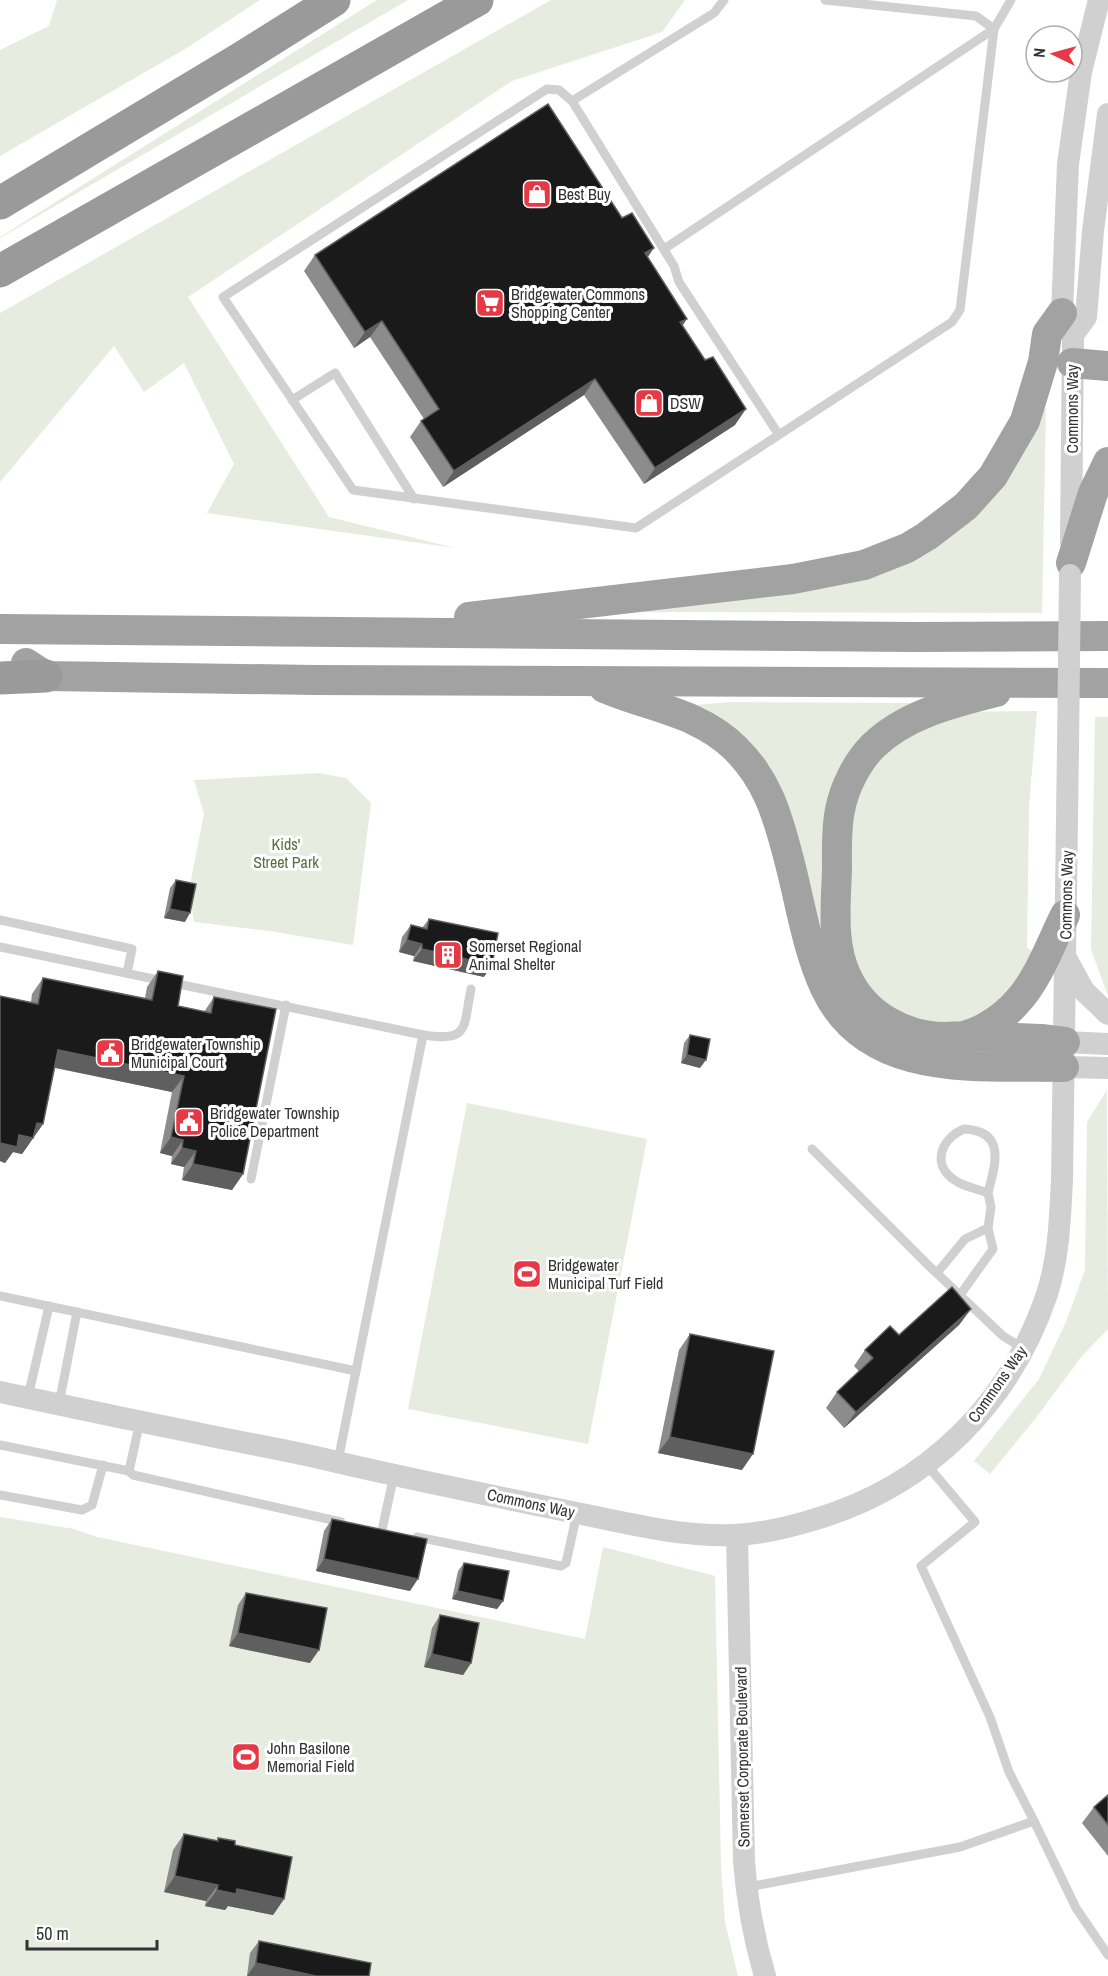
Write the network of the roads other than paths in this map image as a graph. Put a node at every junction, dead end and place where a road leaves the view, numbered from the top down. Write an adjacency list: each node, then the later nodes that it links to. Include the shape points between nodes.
1 (334, 0): 10 (highway)
2 (477, 0): 12 (highway)
3 (724, 0): 8 (lane, via 714,13)
4 (825, 0): 7 (lane, via 976,16)
5 (1011, 0): 7 (lane)
6 (1099, 0): 13 (street, Commons Way, via 1081,72 1068,164)
7 (994, 30): 11 (lane); 16 (lane, via 957,317)
8 (573, 101): 11 (lane); 15 (lane, via 559,90 547,89 223,297)
9 (1108, 114): 13 (street, Commons Way, via 1086,317)
10 (0, 203)
11 (664, 249): 16 (lane, via 679,282)
12 (0, 271)
13 (1069, 337): 14 (highway); 19 (street, Commons Way); 21 (highway, via 1047,334 1025,421 993,476 966,506 927,536 888,557 838,572 793,579)
14 (1108, 366)
15 (292, 400): 18 (lane, via 353,490); 18 (lane, via 335,373)
16 (779, 435): 18 (lane, via 636,528)
17 (1108, 462): 19 (highway, via 1093,493)
18 (414, 499)
19 (1071, 569): 29 (street, Commons Way, bridge)
20 (0, 629): 21 (highway)
21 (347, 632): 22 (highway)
22 (1108, 636)
23 (0, 662): 24 (highway, via 28,663)
24 (46, 676): 25 (highway); 26 (highway)
25 (0, 678)
26 (588, 681): 27 (highway); 40 (highway, via 709,728 756,771 782,832 825,989 858,1031 893,1052 930,1062 973,1065)
27 (1036, 683): 28 (highway); 38 (highway, via 943,706 903,723 864,757 847,786 840,810 837,940 847,977 870,1008 899,1027 934,1037)
28 (1108, 683)
29 (1065, 915): 32 (street, Commons Way); 38 (highway, via 1017,1003 991,1024)
30 (0, 920): 33 (lane, via 132,949)
31 (0, 947): 33 (lane)
32 (1065, 954): 36 (street, via 1084,991); 40 (street, Commons Way)
33 (127, 973): 35 (lane)
34 (471, 988): 37 (lane, via 462,1030 456,1036)
35 (286, 1005): 37 (lane); 43 (lane)
36 (1108, 1014)
37 (423, 1035): 52 (lane)
38 (963, 1036): 40 (highway, via 1041,1039)
39 (1108, 1044): 40 (street)
40 (1065, 1054): 41 (street); 51 (street, Commons Way, via 1058,1241 1047,1294)
41 (1108, 1068)
42 (812, 1149): 46 (lane)
43 (251, 1179)
44 (988, 1193): 44 (lane, via 996,1154 993,1143 975,1130 953,1134 941,1152 948,1175); 45 (lane)
45 (988, 1228): 46 (lane, via 965,1239); 47 (lane, via 993,1250)
46 (938, 1273): 47 (lane)
47 (960, 1295): 51 (lane)
48 (0, 1296): 49 (lane)
49 (49, 1306): 50 (lane); 54 (lane)
50 (77, 1312): 52 (lane); 55 (lane)
51 (1024, 1349): 60 (street, Commons Way, via 982,1410)
52 (356, 1371): 58 (lane)
53 (0, 1392): 54 (street, Commons Way)
54 (28, 1398): 55 (street, Commons Way)
55 (58, 1404): 56 (street, Commons Way)
56 (140, 1421): 58 (street, Commons Way); 61 (lane)
57 (0, 1445): 59 (lane)
58 (338, 1462): 62 (street, Commons Way)
59 (103, 1465): 61 (lane); 63 (lane, via 92,1505 82,1510)
60 (927, 1465): 70 (street, Commons Way, via 869,1499 830,1515 795,1526); 71 (lane, via 975,1522 921,1566)
61 (129, 1471): 65 (lane)
62 (394, 1475): 64 (street, Commons Way); 67 (lane)
63 (0, 1495)
64 (577, 1513): 69 (lane, via 566,1563 555,1567); 70 (street, Commons Way, via 685,1533)
65 (348, 1523)
66 (371, 1528): 67 (lane)
67 (382, 1530): 68 (lane)
68 (394, 1533)
69 (405, 1535)
70 (737, 1535): 72 (street, Somerset Corporate Boulevard)
71 (1034, 1821): 72 (lane, via 960,1847); 73 (lane, via 1076,1908)
72 (746, 1887): 74 (street, Somerset Corporate Boulevard)
73 (1108, 1955)
74 (765, 1976)

